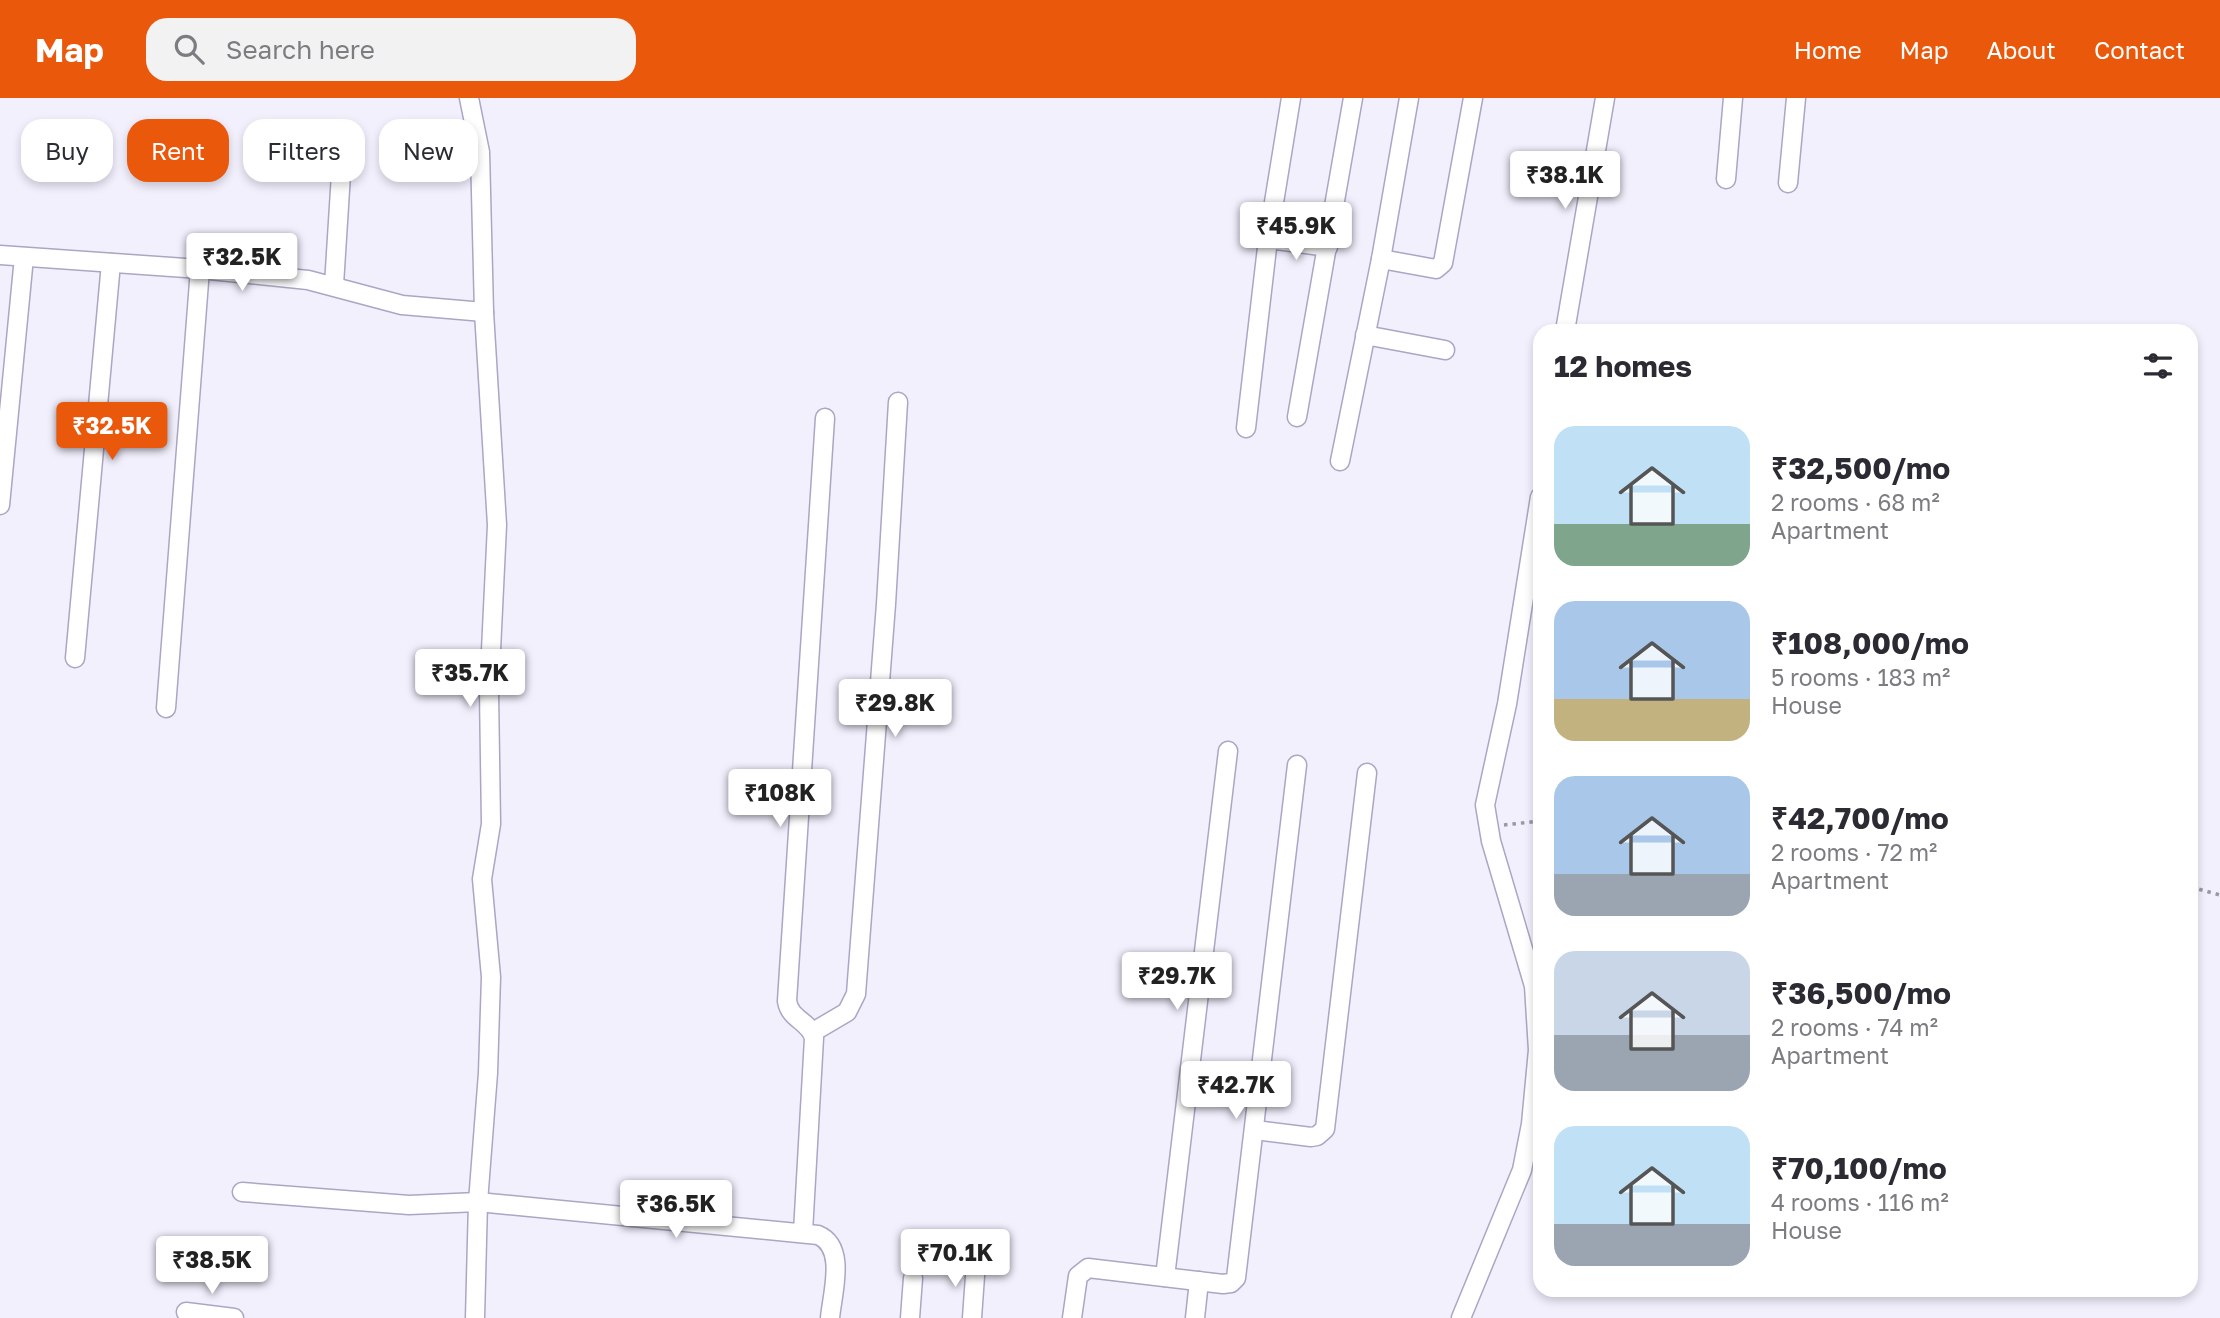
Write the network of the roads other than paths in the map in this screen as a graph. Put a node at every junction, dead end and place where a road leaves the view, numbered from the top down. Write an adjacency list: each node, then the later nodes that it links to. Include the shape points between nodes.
1 (469, 98): 20 (street, via 480,152)
2 (1291, 98): 12 (street)
3 (1353, 98): 13 (street)
4 (1409, 98): 16 (street)
5 (1473, 98): 16 (street, via 1443,263 1436,269)
6 (1605, 98): 21 (street)
7 (1734, 98): 9 (street)
8 (1796, 98): 11 (street)
9 (1726, 179)
10 (340, 182): 19 (street)
11 (1788, 183)
12 (1268, 239): 13 (street); 27 (street)
13 (1328, 247): 25 (street)
14 (0, 255): 15 (street)
15 (24, 257): 17 (street); 29 (street)
16 (1381, 259): 22 (street)
17 (111, 263): 18 (street); 31 (street)
18 (200, 270): 19 (street); 32 (street)
19 (334, 285): 20 (street, via 402,305)
20 (484, 312): 41 (street, via 497,525 489,692 491,824 482,879 491,977)
21 (1565, 324)
22 (1365, 335): 23 (street); 28 (street)
23 (1445, 349)
24 (898, 402): 37 (street, via 856,994 852,1008)
25 (1297, 417)
26 (825, 418): 37 (street, via 787,1001 792,1015)
27 (1246, 428)
28 (1340, 461)
29 (0, 505)
30 (1533, 541): 36 (street, via 1507,704 1485,805)
31 (75, 658)
32 (166, 708)
33 (1228, 751): 44 (street)
34 (1297, 765): 39 (street)
35 (1367, 773): 39 (street, via 1325,1129 1311,1137)
36 (1533, 983)
37 (813, 1032): 42 (street)
38 (1533, 1103): 55 (street, via 1522,1170)
39 (1255, 1130): 46 (street, via 1236,1278 1223,1284)
40 (242, 1192): 41 (street, via 409,1205)
41 (478, 1202): 42 (street); 49 (street)
42 (803, 1233): 50 (street, via 825,1238 834,1250)
43 (976, 1262): 52 (street)
44 (1164, 1276): 46 (street); 53 (street, via 1088,1268 1078,1276)
45 (913, 1278): 51 (street)
46 (1199, 1281): 54 (street)
47 (186, 1312): 48 (street)
48 (234, 1318)
49 (475, 1318)
50 (830, 1318)
51 (910, 1318)
52 (972, 1318)
53 (1072, 1318)
54 (1195, 1318)
55 (1461, 1318)

